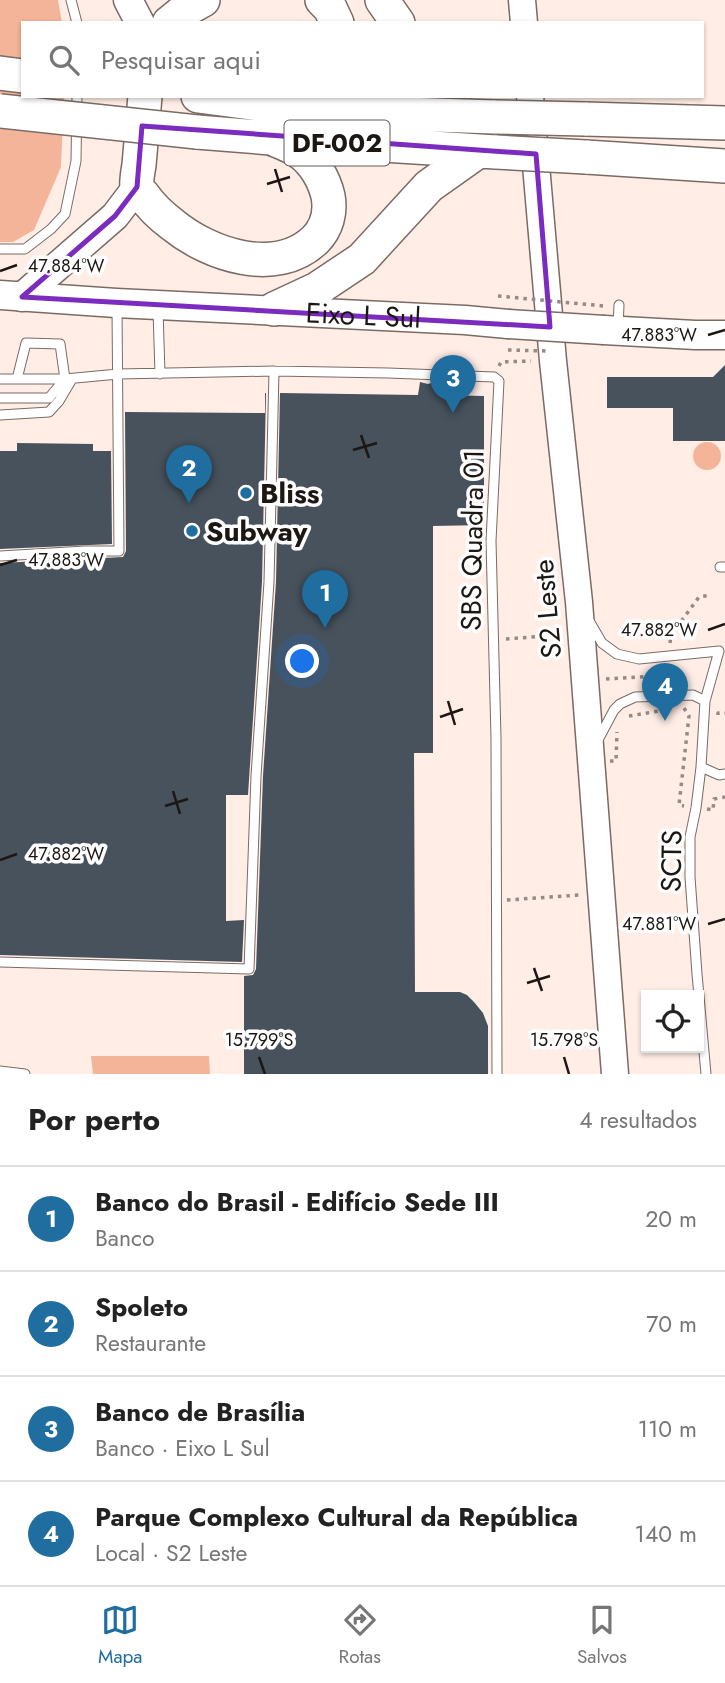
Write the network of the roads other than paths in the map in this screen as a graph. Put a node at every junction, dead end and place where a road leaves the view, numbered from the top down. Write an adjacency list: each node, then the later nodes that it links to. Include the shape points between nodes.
1 (71, 0): 7 (lane)
2 (128, 0): 8 (main road)
3 (203, 0): 9 (highway)
4 (322, 0): 10 (highway)
5 (382, 0): 11 (highway)
6 (522, 0): 12 (main road)
7 (76, 21)
8 (139, 21)
9 (171, 21)
10 (336, 21)
11 (397, 21)
12 (524, 21)
13 (0, 73): 14 (highway)
14 (21, 76)
15 (77, 98): 27 (lane, via 76,161 65,214 25,249)
16 (145, 98): 26 (highway)
17 (207, 98): 21 (highway, DF-002)
18 (460, 98): 22 (highway)
19 (530, 98): 42 (main road, S2 Leste)
20 (0, 111): 21 (highway, DF-002, bridge, via 197,132)
21 (280, 114): 22 (highway, DF-002); 24 (highway, DF-002); 26 (highway, via 298,150 326,187 329,202 323,231 305,248 264,260 210,247 153,209)
22 (491, 116): 23 (highway, DF-002, bridge)
23 (725, 123)
24 (486, 152): 25 (highway, DF-002, bridge); 31 (highway, via 429,186 362,259 317,289)
25 (725, 166)
26 (137, 187): 28 (main road, via 115,216)
27 (0, 249)
28 (11, 296): 29 (main road, Eixo L Sul)
29 (116, 303): 30 (main road, Eixo L Sul); 34 (lane)
30 (158, 305): 31 (main road, Eixo L Sul); 35 (lane)
31 (274, 309): 32 (main road, Eixo L Sul, bridge, via 508,324 612,318)
32 (721, 333)
33 (274, 371): 35 (lane, SBS Quadra 01); 47 (lane, via 269,582 249,969); 50 (lane, SBS Quadra 01, via 499,380 491,541)
34 (118, 374): 35 (lane, SBS Quadra 01); 38 (lane, SBS Quadra 01); 41 (lane, via 119,551)
35 (159, 374)
36 (0, 379): 37 (lane, SBS Quadra 01)
37 (17, 379): 38 (lane, SBS Quadra 01); 38 (lane, via 26,343 60,344)
38 (68, 379): 39 (lane, via 49,398); 40 (lane, via 49,412)
39 (0, 397)
40 (0, 415)
41 (0, 555)
42 (579, 602): 43 (lane, SCTS, via 602,643 617,654 639,659 719,651); 44 (main road, S2 Leste)
43 (705, 701): 44 (lane, via 694,695 635,697 620,704 609,717); 45 (lane, SCTS)
44 (600, 758): 51 (main road, S2 Leste)
45 (701, 767): 46 (lane); 52 (lane, SCTS, via 690,836 690,877)
46 (725, 774)
47 (0, 962)
48 (0, 1071): 49 (lane)
49 (25, 1074)
50 (497, 1074)
51 (615, 1074)
52 (706, 1074)

